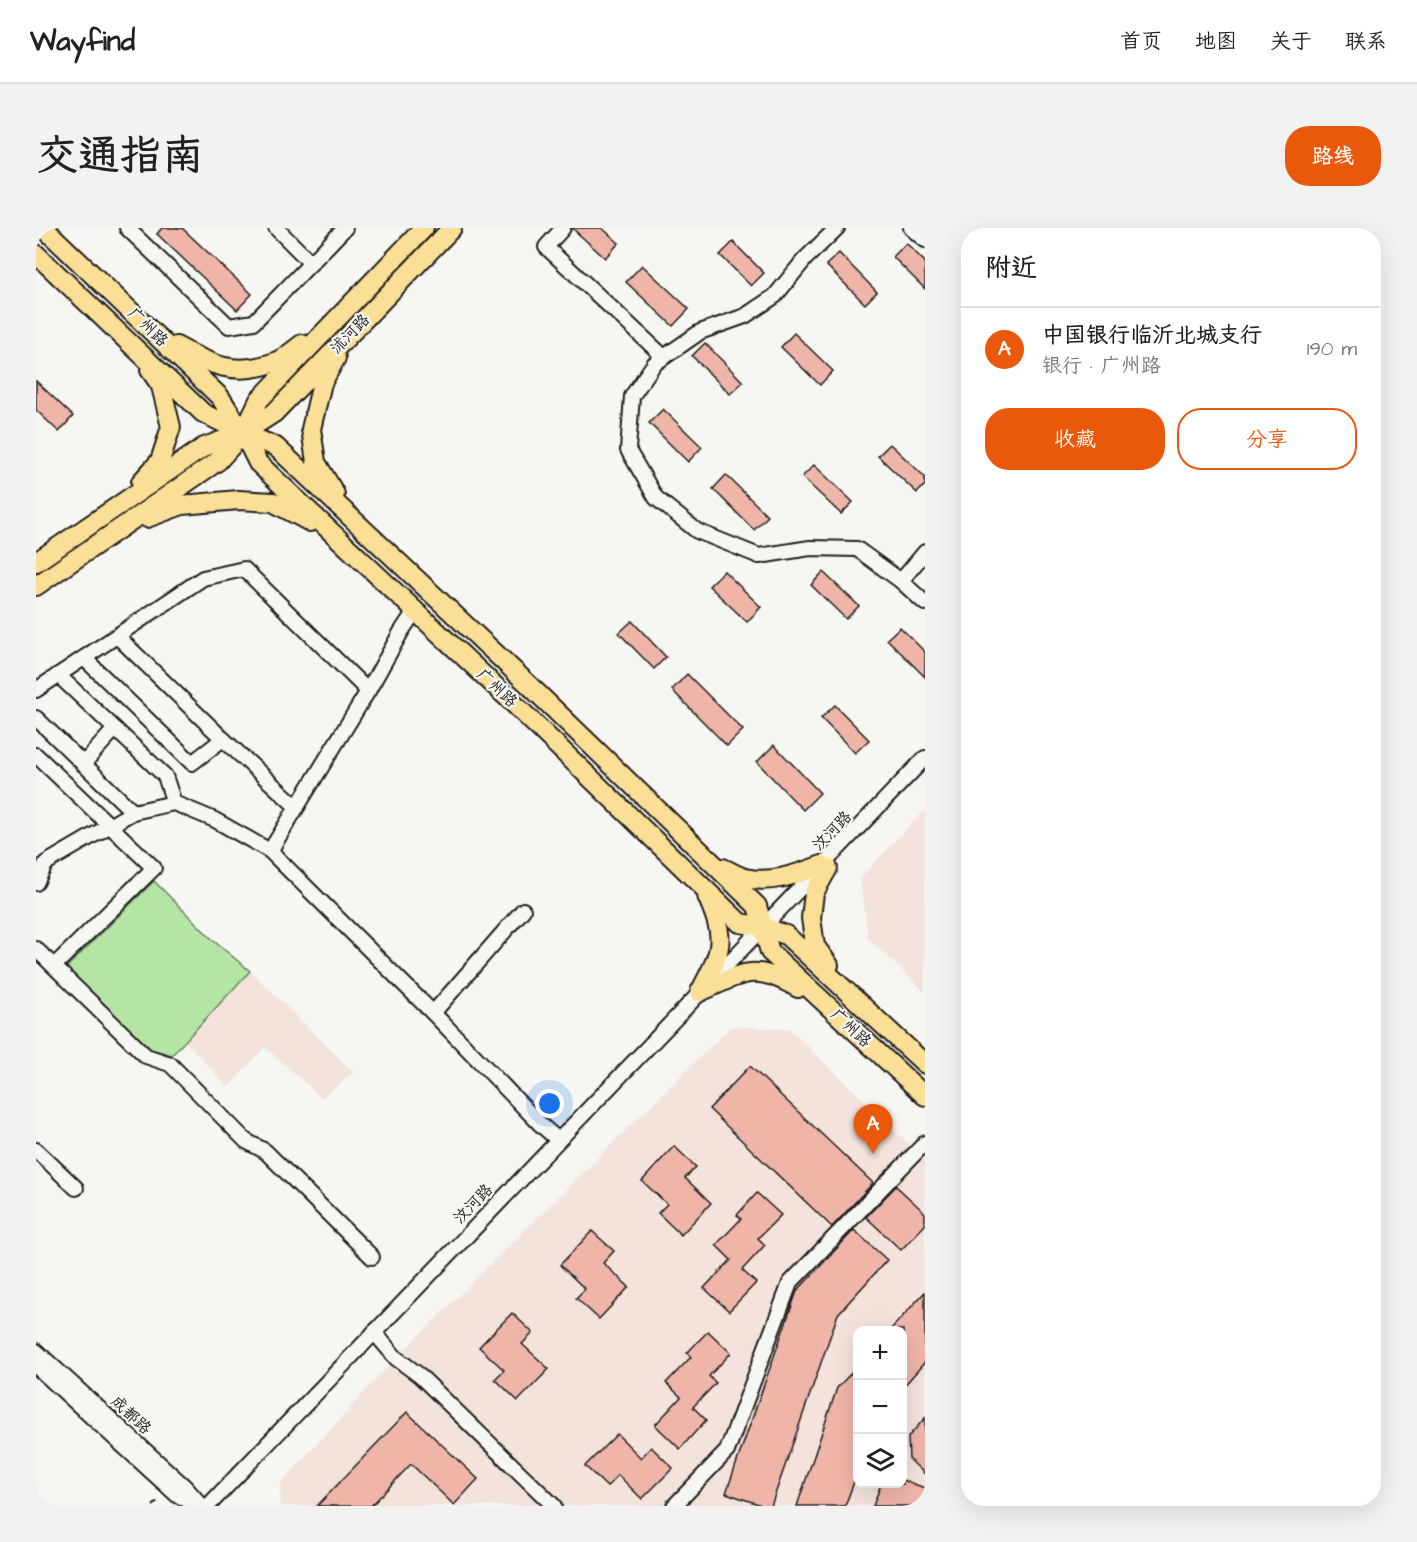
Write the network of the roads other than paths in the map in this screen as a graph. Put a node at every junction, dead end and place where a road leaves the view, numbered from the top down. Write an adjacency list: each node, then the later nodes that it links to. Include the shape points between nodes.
1 (44, 228): 15 (main road, 广州路)
2 (127, 228): 12 (street, via 229,326 254,322)
3 (276, 228): 12 (street)
4 (345, 228): 12 (street)
5 (424, 228): 13 (main road, 沭河路)
6 (452, 228): 14 (main road, 沭河路)
7 (563, 228): 17 (street, via 546,247)
8 (837, 228): 17 (street, via 775,296 745,316 700,333)
9 (911, 228): 10 (street)
10 (925, 240)
11 (36, 254): 16 (main road, 广州路)
12 (311, 263)
13 (333, 323): 15 (main road, via 276,362 241,370 207,362); 18 (main road, 沭河路, via 260,400)
14 (351, 333): 18 (main road, 沭河路, via 274,414); 20 (main road, via 322,383 311,429 316,462)
15 (156, 336): 18 (main road, 广州路, via 220,397)
16 (134, 347): 18 (main road, 广州路, via 203,413); 19 (main road, via 161,386 171,427 160,461)
17 (664, 357): 25 (street, via 654,364 632,396 628,450 656,498 697,531 759,556 810,548 857,549)
18 (243, 433): 19 (main road, 沭河路, via 204,447); 20 (main road, 广州路, via 276,447); 21 (main road, 沭河路, via 219,461); 22 (main road, 广州路, via 258,463)
19 (122, 504): 24 (main road, 沭河路)
20 (346, 514): 48 (main road, 广州路)
21 (126, 525): 22 (main road, via 182,506 239,500 273,502); 26 (main road, 沭河路)
22 (332, 534): 28 (main road, 广州路)
23 (925, 552): 25 (street)
24 (36, 562)
25 (901, 581): 27 (street)
26 (36, 586)
27 (925, 603)
28 (415, 611): 33 (street); 51 (main road, 广州路)
29 (117, 636): 30 (street); 33 (street, via 203,578 244,569); 36 (street)
30 (84, 658): 31 (street); 36 (street, via 192,764)
31 (58, 675): 32 (street); 35 (street)
32 (36, 690)
33 (368, 690): 42 (street)
34 (36, 718): 39 (street)
35 (115, 729): 39 (street); 41 (street, via 165,776)
36 (223, 739): 42 (street)
37 (36, 755): 44 (street)
38 (925, 758): 49 (street, 汶河路)
39 (83, 764): 43 (street)
40 (925, 767): 49 (street, 汶河路)
41 (174, 803): 43 (street); 45 (street, via 215,820)
42 (297, 807): 45 (street)
43 (133, 812): 44 (street)
44 (109, 826): 47 (street); 55 (street, via 153,868)
45 (270, 851): 59 (street)
46 (36, 853): 47 (street)
47 (46, 863): 50 (street)
48 (714, 864): 49 (main road, via 746,878 772,880); 53 (main road, 广州路, via 757,906)
49 (825, 867): 53 (street, 汶河路); 56 (main road, via 814,893 811,918 815,946)
50 (36, 883)
51 (704, 888): 53 (main road, 广州路, via 740,923); 57 (main road, via 721,937 717,959)
52 (523, 910): 59 (street)
53 (764, 927): 56 (main road, 广州路, via 786,935); 57 (street, 汶河路); 58 (main road, 广州路, via 770,952)
54 (36, 948): 55 (street)
55 (54, 966): 66 (street, via 146,1056 170,1064 246,1141 265,1151)
56 (845, 988): 60 (main road, 广州路)
57 (700, 992): 58 (main road, via 759,971 778,976); 62 (street, 汶河路)
58 (825, 1004): 61 (main road, 广州路)
59 (433, 1013): 62 (street)
60 (925, 1064)
61 (925, 1096)
62 (557, 1139): 67 (street, 汶河路)
63 (925, 1143): 73 (street, via 790,1283 727,1451)
64 (36, 1150): 65 (street)
65 (75, 1188)
66 (372, 1257)
67 (374, 1332): 71 (street, 汶河路); 72 (street, via 396,1358 419,1375)
68 (36, 1351): 70 (street, 成都路)
69 (36, 1366): 70 (street, 成都路, via 177,1495)
70 (200, 1506)
71 (208, 1506)
72 (554, 1506)
73 (674, 1506)

